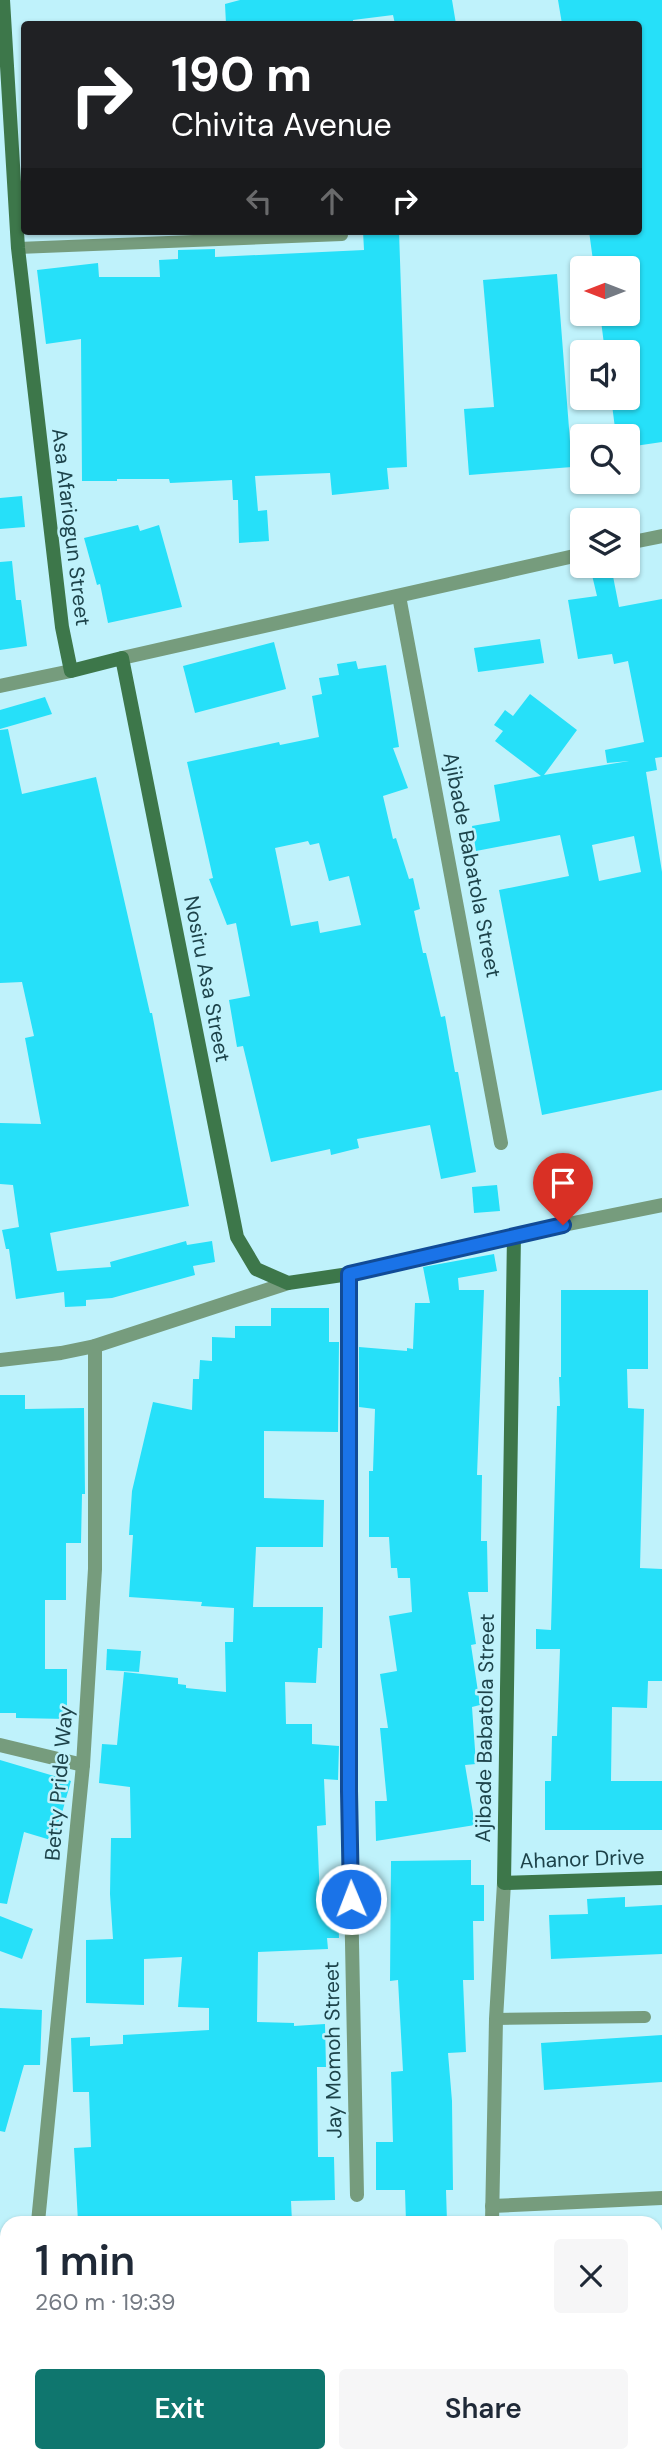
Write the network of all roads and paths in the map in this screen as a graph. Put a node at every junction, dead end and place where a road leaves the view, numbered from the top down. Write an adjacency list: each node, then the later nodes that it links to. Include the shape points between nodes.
1 (5, 2): 3 (street, Asa Afariogun Street)
2 (342, 235): 3 (lane)
3 (18, 248): 9 (street, Asa Afariogun Street, via 52,559)
4 (662, 536): 5 (street)
5 (640, 541)
6 (570, 557): 7 (street)
7 (399, 596): 8 (street); 11 (street, Ajibade Babatola Street)
8 (122, 658): 9 (street); 15 (street, Nosiru Asa Street, via 237,1237 256,1269)
9 (71, 671): 10 (street)
10 (0, 686)
11 (501, 1143)
12 (662, 1205): 13 (street)
13 (514, 1235): 14 (street); 21 (street, Ajibade Babatola Street)
14 (349, 1274): 15 (street); 24 (street, Jay Momoh Street, via 349,1791)
15 (288, 1283): 16 (street)
16 (95, 1346): 17 (street); 19 (street, Betty Pride Way, via 96,1569)
17 (0, 1360)
18 (0, 1745): 19 (street)
19 (83, 1765): 27 (street, Betty Pride Way)
20 (662, 1878): 21 (street, Ahanor Drive)
21 (504, 1883): 23 (street, Ajibade Babatola Street)
22 (645, 2017): 23 (lane)
23 (496, 2020): 26 (street, Ajibade Babatola Street)
24 (357, 2195)
25 (662, 2198): 26 (street)
26 (492, 2206): 28 (street, Ajibade Babatola Street)
27 (39, 2216)
28 (492, 2216)

